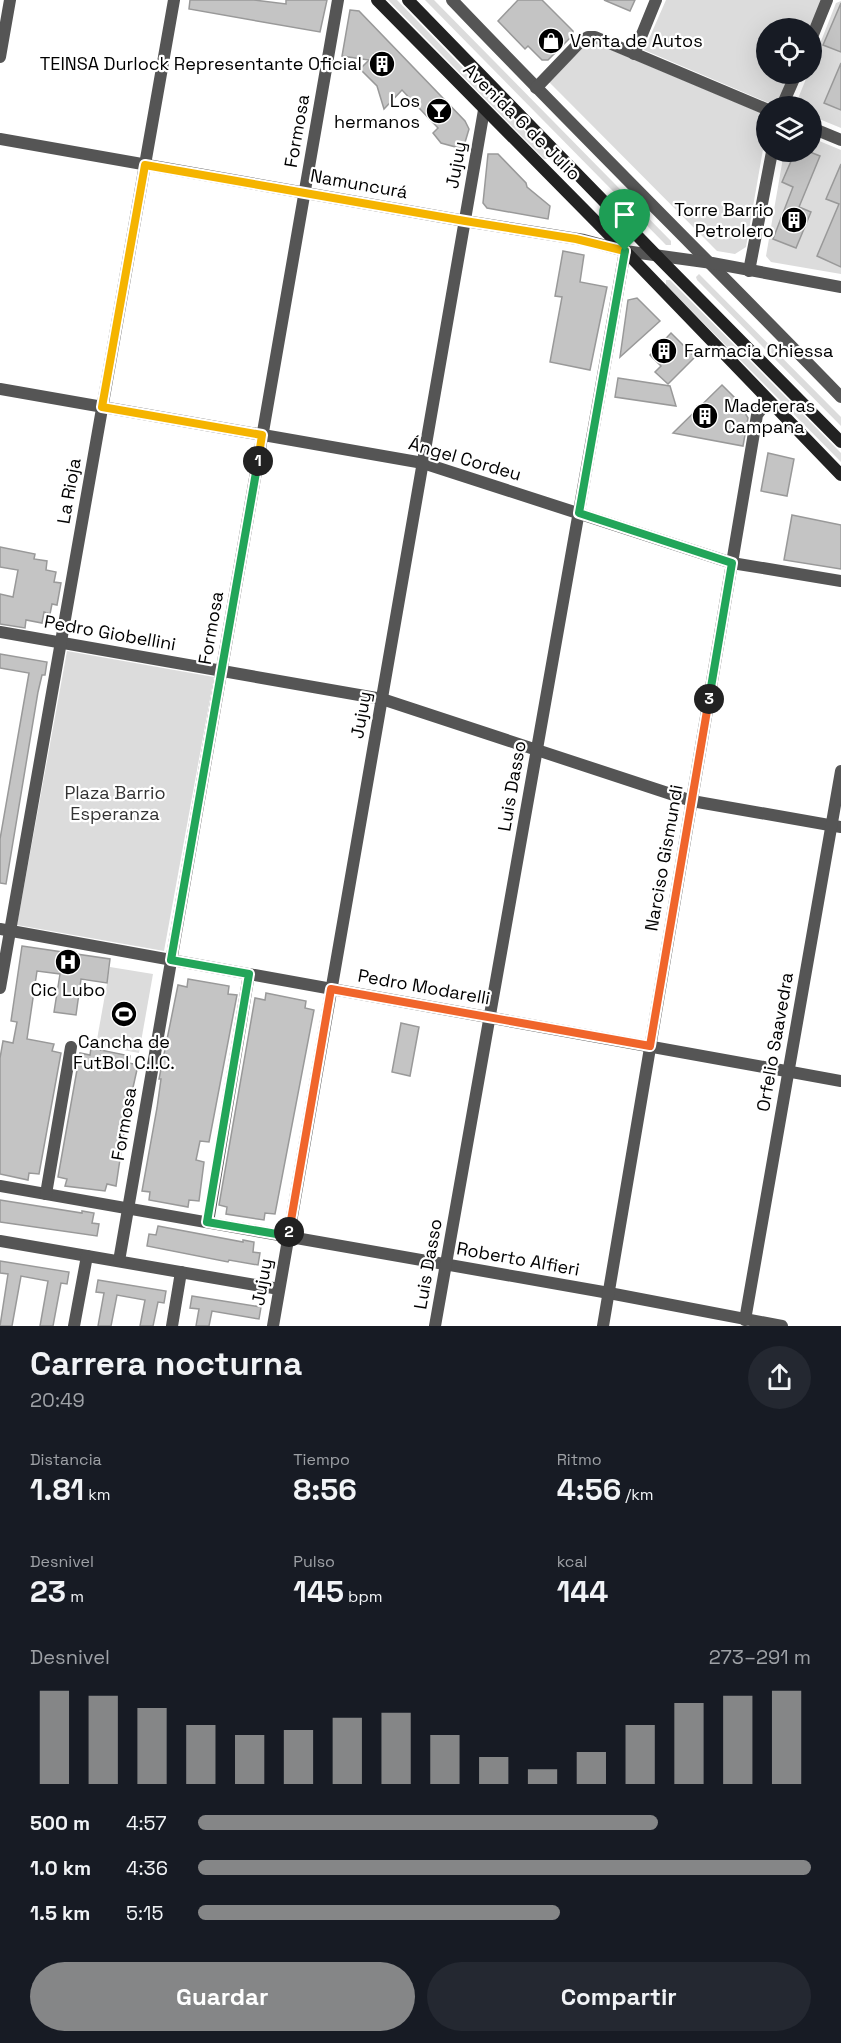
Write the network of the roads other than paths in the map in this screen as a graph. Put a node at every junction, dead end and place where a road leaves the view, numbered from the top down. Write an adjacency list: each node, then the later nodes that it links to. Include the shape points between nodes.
1 (10, 0): 11 (street)
2 (174, 0): 19 (street, La Rioja)
3 (338, 0): 20 (street, Formosa)
4 (377, 0): 14 (main road, Avenida 6 de Julio)
5 (408, 0): 23 (main road, Avenida 6 de Julio)
6 (452, 0): 12 (street)
7 (656, 0): 10 (street)
8 (827, 0): 9 (street)
9 (820, 18)
10 (634, 54): 12 (street, via 588,37); 13 (street)
11 (0, 57)
12 (536, 88): 24 (street)
13 (756, 105)
14 (484, 110): 21 (street, Jujuy); 22 (main road, Avenida 6 de Julio)
15 (822, 132): 17 (street)
16 (0, 139): 19 (street, Namuncurá)
17 (841, 140)
18 (770, 162): 25 (street)
19 (145, 165): 20 (street, Namuncurá); 30 (street, La Rioja)
20 (305, 193): 21 (street, Namuncurá); 31 (street, Formosa)
21 (465, 221): 22 (street, Namuncurá, via 584,240); 33 (street, Jujuy)
22 (625, 251): 23 (street, Namuncurá); 29 (main road, Avenida 6 de Julio); 35 (street, Luis Dasso)
23 (657, 256): 24 (street, Namuncurá); 32 (main road, Avenida 6 de Julio)
24 (712, 263): 25 (street, Namuncurá); 28 (street)
25 (749, 271): 26 (street, Namuncurá)
26 (841, 287)
27 (0, 389): 30 (street, Ángel Cordeu)
28 (841, 397)
29 (768, 400): 34 (main road, Avenida 6 de Julio); 36 (street, Narciso Gismundi, via 757,415)
30 (102, 407): 31 (street, Ángel Cordeu); 39 (street, La Rioja)
31 (262, 435): 33 (street, Ángel Cordeu); 40 (street, Formosa)
32 (841, 442)
33 (423, 463): 35 (street, Ángel Cordeu); 41 (street, Jujuy)
34 (841, 475)
35 (579, 513): 36 (street, Ángel Cordeu); 42 (street, Luis Dasso)
36 (732, 563): 37 (street, Ángel Cordeu); 44 (street, Narciso Gismundi)
37 (841, 581)
38 (0, 632): 39 (street, Pedro Giobellini)
39 (61, 643): 40 (street, Pedro Giobellini); 46 (street, La Rioja)
40 (221, 671): 41 (street, Pedro Giobellini); 47 (street, Formosa)
41 (382, 699): 42 (street, Pedro Giobellini); 50 (street, Jujuy)
42 (537, 750): 44 (street, Pedro Giobellini); 51 (street, Luis Dasso)
43 (841, 771): 45 (street, Orfelio Saavedra)
44 (692, 801): 45 (street, Pedro Giobellini); 52 (street, Narciso Gismundi)
45 (836, 826): 54 (street, Orfelio Saavedra)
46 (5, 930): 47 (street, Pedro Modarelli); 49 (street, La Rioja)
47 (171, 960): 48 (street, Pedro Modarelli); 58 (street, Formosa)
48 (249, 974): 50 (street, Pedro Modarelli); 59 (street)
49 (0, 988)
50 (331, 989): 51 (street, Pedro Modarelli); 60 (street, Jujuy)
51 (490, 1017): 52 (street, Pedro Modarelli); 64 (street, Luis Dasso)
52 (650, 1046): 54 (street, Pedro Modarelli); 67 (street, Narciso Gismundi)
53 (71, 1047): 57 (street)
54 (788, 1073): 55 (street, Pedro Modarelli); 68 (street, Orfelio Saavedra)
55 (841, 1081)
56 (0, 1186): 57 (street, Roberto Alfieri)
57 (46, 1194): 58 (street, Roberto Alfieri)
58 (128, 1208): 59 (street, Roberto Alfieri); 63 (street, Formosa)
59 (207, 1222): 60 (street, Roberto Alfieri)
60 (288, 1236): 64 (street, Roberto Alfieri); 66 (street, Jujuy)
61 (0, 1241): 62 (street)
62 (87, 1256): 63 (street); 69 (street)
63 (119, 1261): 65 (street)
64 (446, 1265): 67 (street, Roberto Alfieri); 72 (street, Luis Dasso)
65 (181, 1272): 66 (street); 70 (street)
66 (279, 1289): 71 (street, Jujuy)
67 (609, 1293): 68 (street, Roberto Alfieri); 73 (street, Narciso Gismundi)
68 (744, 1320): 74 (street, Roberto Alfieri)
69 (74, 1326)
70 (172, 1326)
71 (273, 1326)
72 (435, 1326)
73 (603, 1326)
74 (782, 1326)

